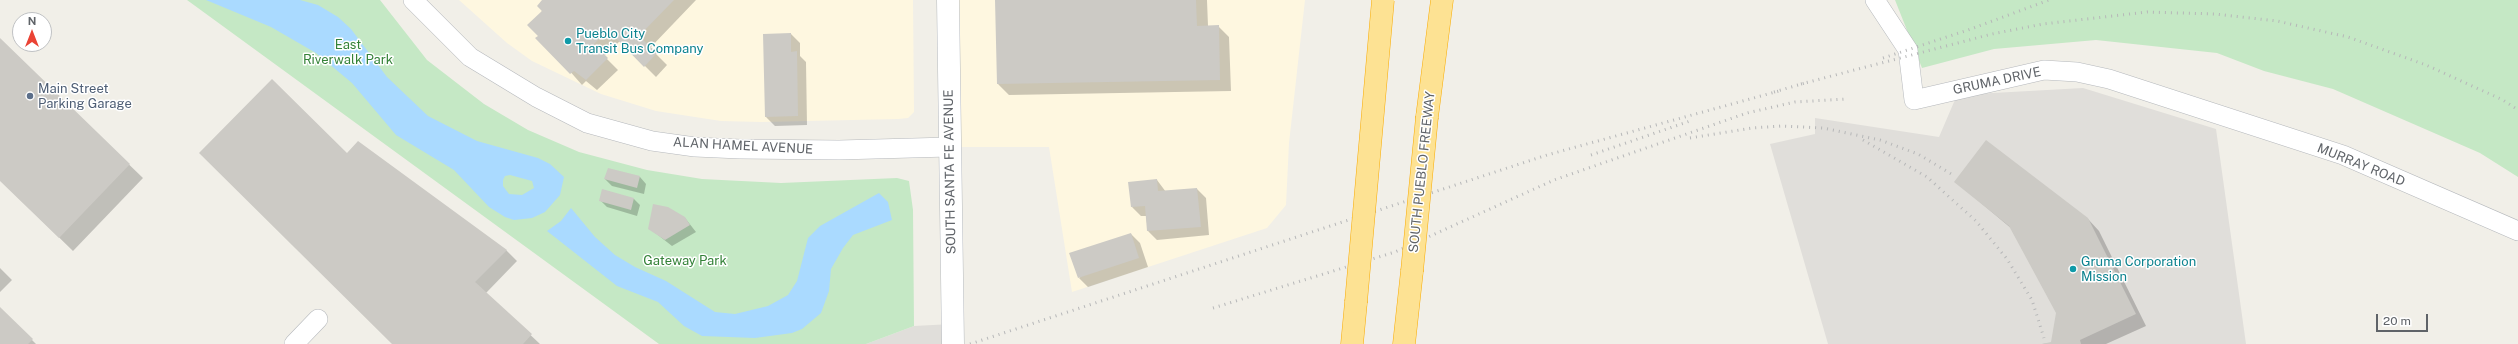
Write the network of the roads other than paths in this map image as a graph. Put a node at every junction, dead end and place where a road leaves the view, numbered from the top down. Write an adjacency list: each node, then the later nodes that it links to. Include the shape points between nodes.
1 (413, 0): 7 (street, ALAN HAMEL AVENUE, via 470,57 536,97 587,122 652,141 695,147 740,149)
2 (948, 0): 7 (main road, SOUTH SANTA FE AVENUE)
3 (1384, 0): 12 (highway, bridge)
4 (1442, 0): 13 (highway, SOUTH PUEBLO FREEWAY, bridge, via 1427,117)
5 (1875, 0): 6 (street, GRUMA DRIVE, via 1908,50 1914,100 2044,70 2077,72 2109,79)
6 (2232, 119): 8 (street, MURRAY ROAD, via 2343,155)
7 (949, 147): 11 (main road, SOUTH SANTA FE AVENUE)
8 (2518, 231)
9 (318, 319): 10 (street)
10 (294, 344)
11 (953, 344)
12 (1352, 344)
13 (1404, 344)

